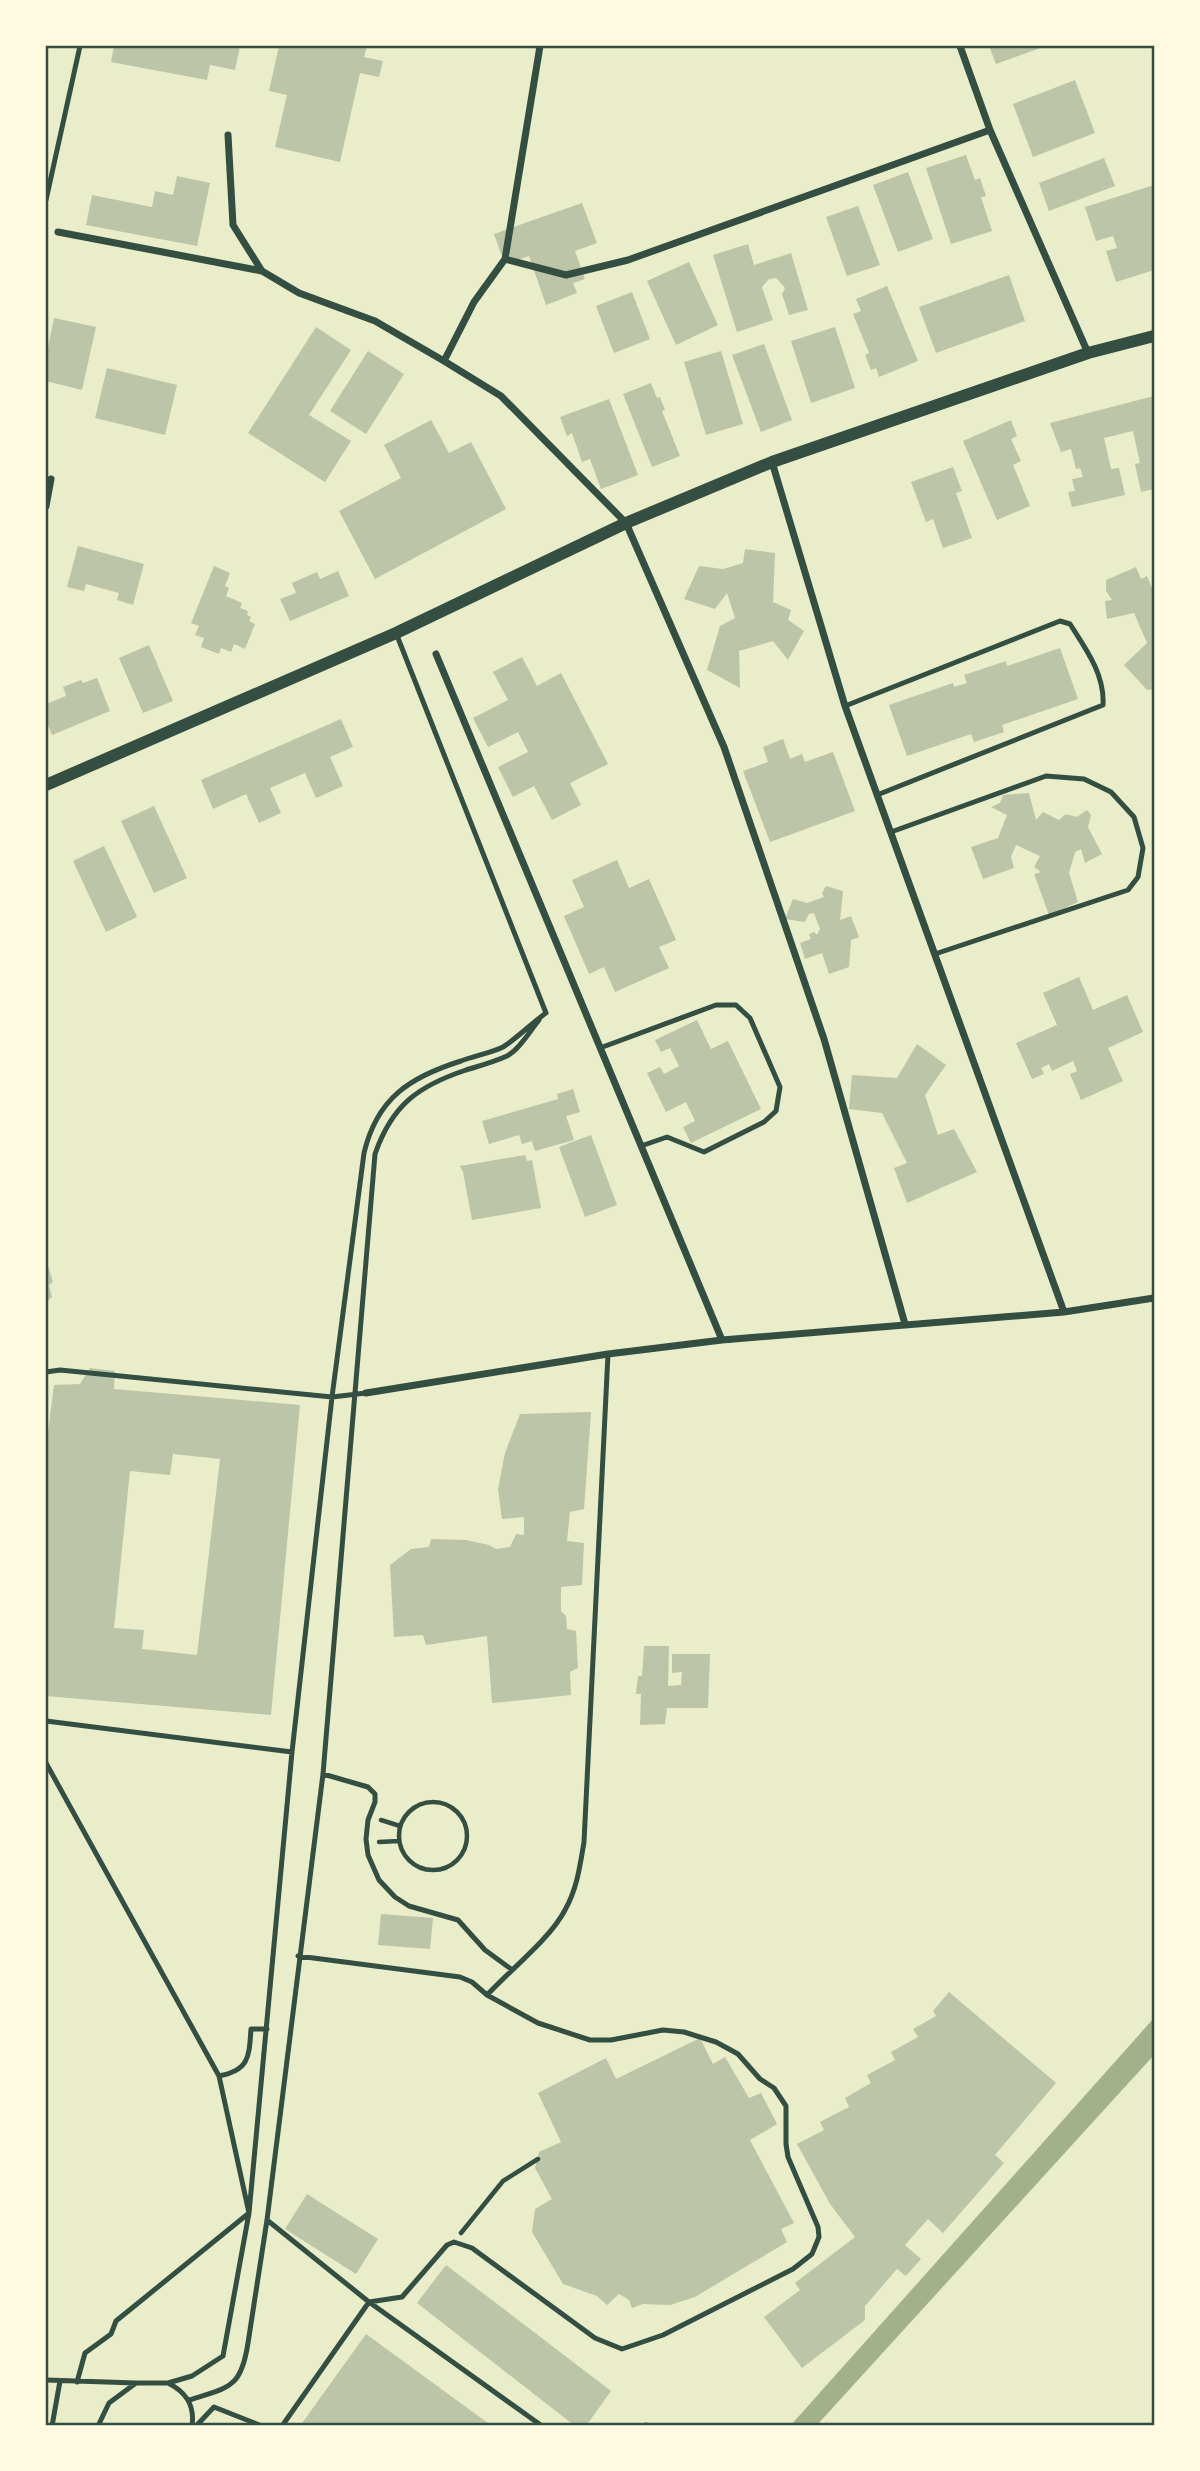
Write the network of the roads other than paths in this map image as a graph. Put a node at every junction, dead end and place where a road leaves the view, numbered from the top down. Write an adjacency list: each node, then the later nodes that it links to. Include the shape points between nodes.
1 (80, 46): 6 (lane)
2 (540, 46): 8 (street)
3 (960, 46): 4 (street)
4 (990, 130): 8 (street, via 628,260 566,275); 11 (street)
5 (228, 135): 9 (street, via 233,225)
6 (46, 200)
7 (58, 232): 9 (street)
8 (505, 259): 12 (street, via 474,302)
9 (262, 271): 12 (street, via 299,293 375,321)
10 (1154, 336): 11 (street)
11 (1088, 353): 13 (street)
12 (444, 360): 16 (street, via 501,396)
13 (772, 462): 16 (street); 19 (street)
14 (51, 478): 15 (street)
15 (46, 506)
16 (626, 523): 17 (street); 29 (street, via 724,747 824,1039)
17 (396, 633): 20 (street); 24 (lane)
18 (436, 654): 25 (street)
19 (845, 706): 21 (street); 21 (lane, via 1060,621 1070,624 1090,654 1104,691 1103,705)
20 (46, 785)
21 (877, 795): 22 (street)
22 (891, 832): 23 (street); 23 (lane, via 1046,776 1084,779 1111,792 1134,817 1143,848 1138,877 1128,890)
23 (934, 954): 28 (street)
24 (546, 1013): 34 (lane, via 509,1055 421,1090 394,1113 382,1134 375,1154); 35 (lane, via 503,1046 412,1081 382,1108 369,1131)
25 (600, 1048): 26 (street); 26 (lane, via 716,1006 737,1005 750,1018 780,1087 776,1111 764,1122 704,1152 667,1137)
26 (641, 1146): 30 (street)
27 (1154, 1298): 28 (street)
28 (1064, 1312): 29 (street)
29 (905, 1324): 30 (street)
30 (722, 1340): 31 (street)
31 (608, 1354): 33 (street); 41 (lane, via 578,1880 564,1913)
32 (46, 1372): 35 (lane)
33 (366, 1394): 34 (lane)
34 (355, 1396): 35 (lane); 39 (lane)
35 (332, 1397): 37 (lane)
36 (46, 1721): 37 (lane)
37 (292, 1752): 43 (lane)
38 (46, 1763): 44 (lane)
39 (323, 1773): 40 (lane); 41 (lane, via 372,1789 376,1798 367,1843 373,1871 395,1897 420,1911 458,1920 485,1950)
40 (298, 1956): 42 (lane, via 460,1978); 46 (lane)
41 (512, 1969): 42 (lane)
42 (487, 1995): 47 (lane, via 538,2023 590,2040 663,2030 716,2042 738,2054 786,2106 788,2157 819,2237 812,2254 793,2269 663,2335 622,2349 595,2338 472,2248 454,2242 401,2297)
43 (267, 2029): 44 (lane, via 251,2029 246,2063); 45 (lane)
44 (219, 2076): 45 (lane)
45 (249, 2213): 50 (lane, via 116,2321 111,2334 85,2353); 52 (lane, via 223,2356 192,2376)
46 (267, 2220): 47 (lane); 53 (lane, via 246,2362 227,2388)
47 (369, 2302): 58 (lane); 59 (lane)
48 (46, 2380): 49 (lane)
49 (60, 2381): 50 (lane); 54 (lane)
50 (77, 2382): 51 (lane)
51 (136, 2383): 52 (lane); 55 (lane, via 109,2403)
52 (168, 2383): 53 (lane)
53 (189, 2400): 56 (lane)
54 (52, 2426)
55 (98, 2426)
56 (194, 2426): 57 (lane, via 214,2407)
57 (262, 2426)
58 (282, 2426)
59 (542, 2426)

